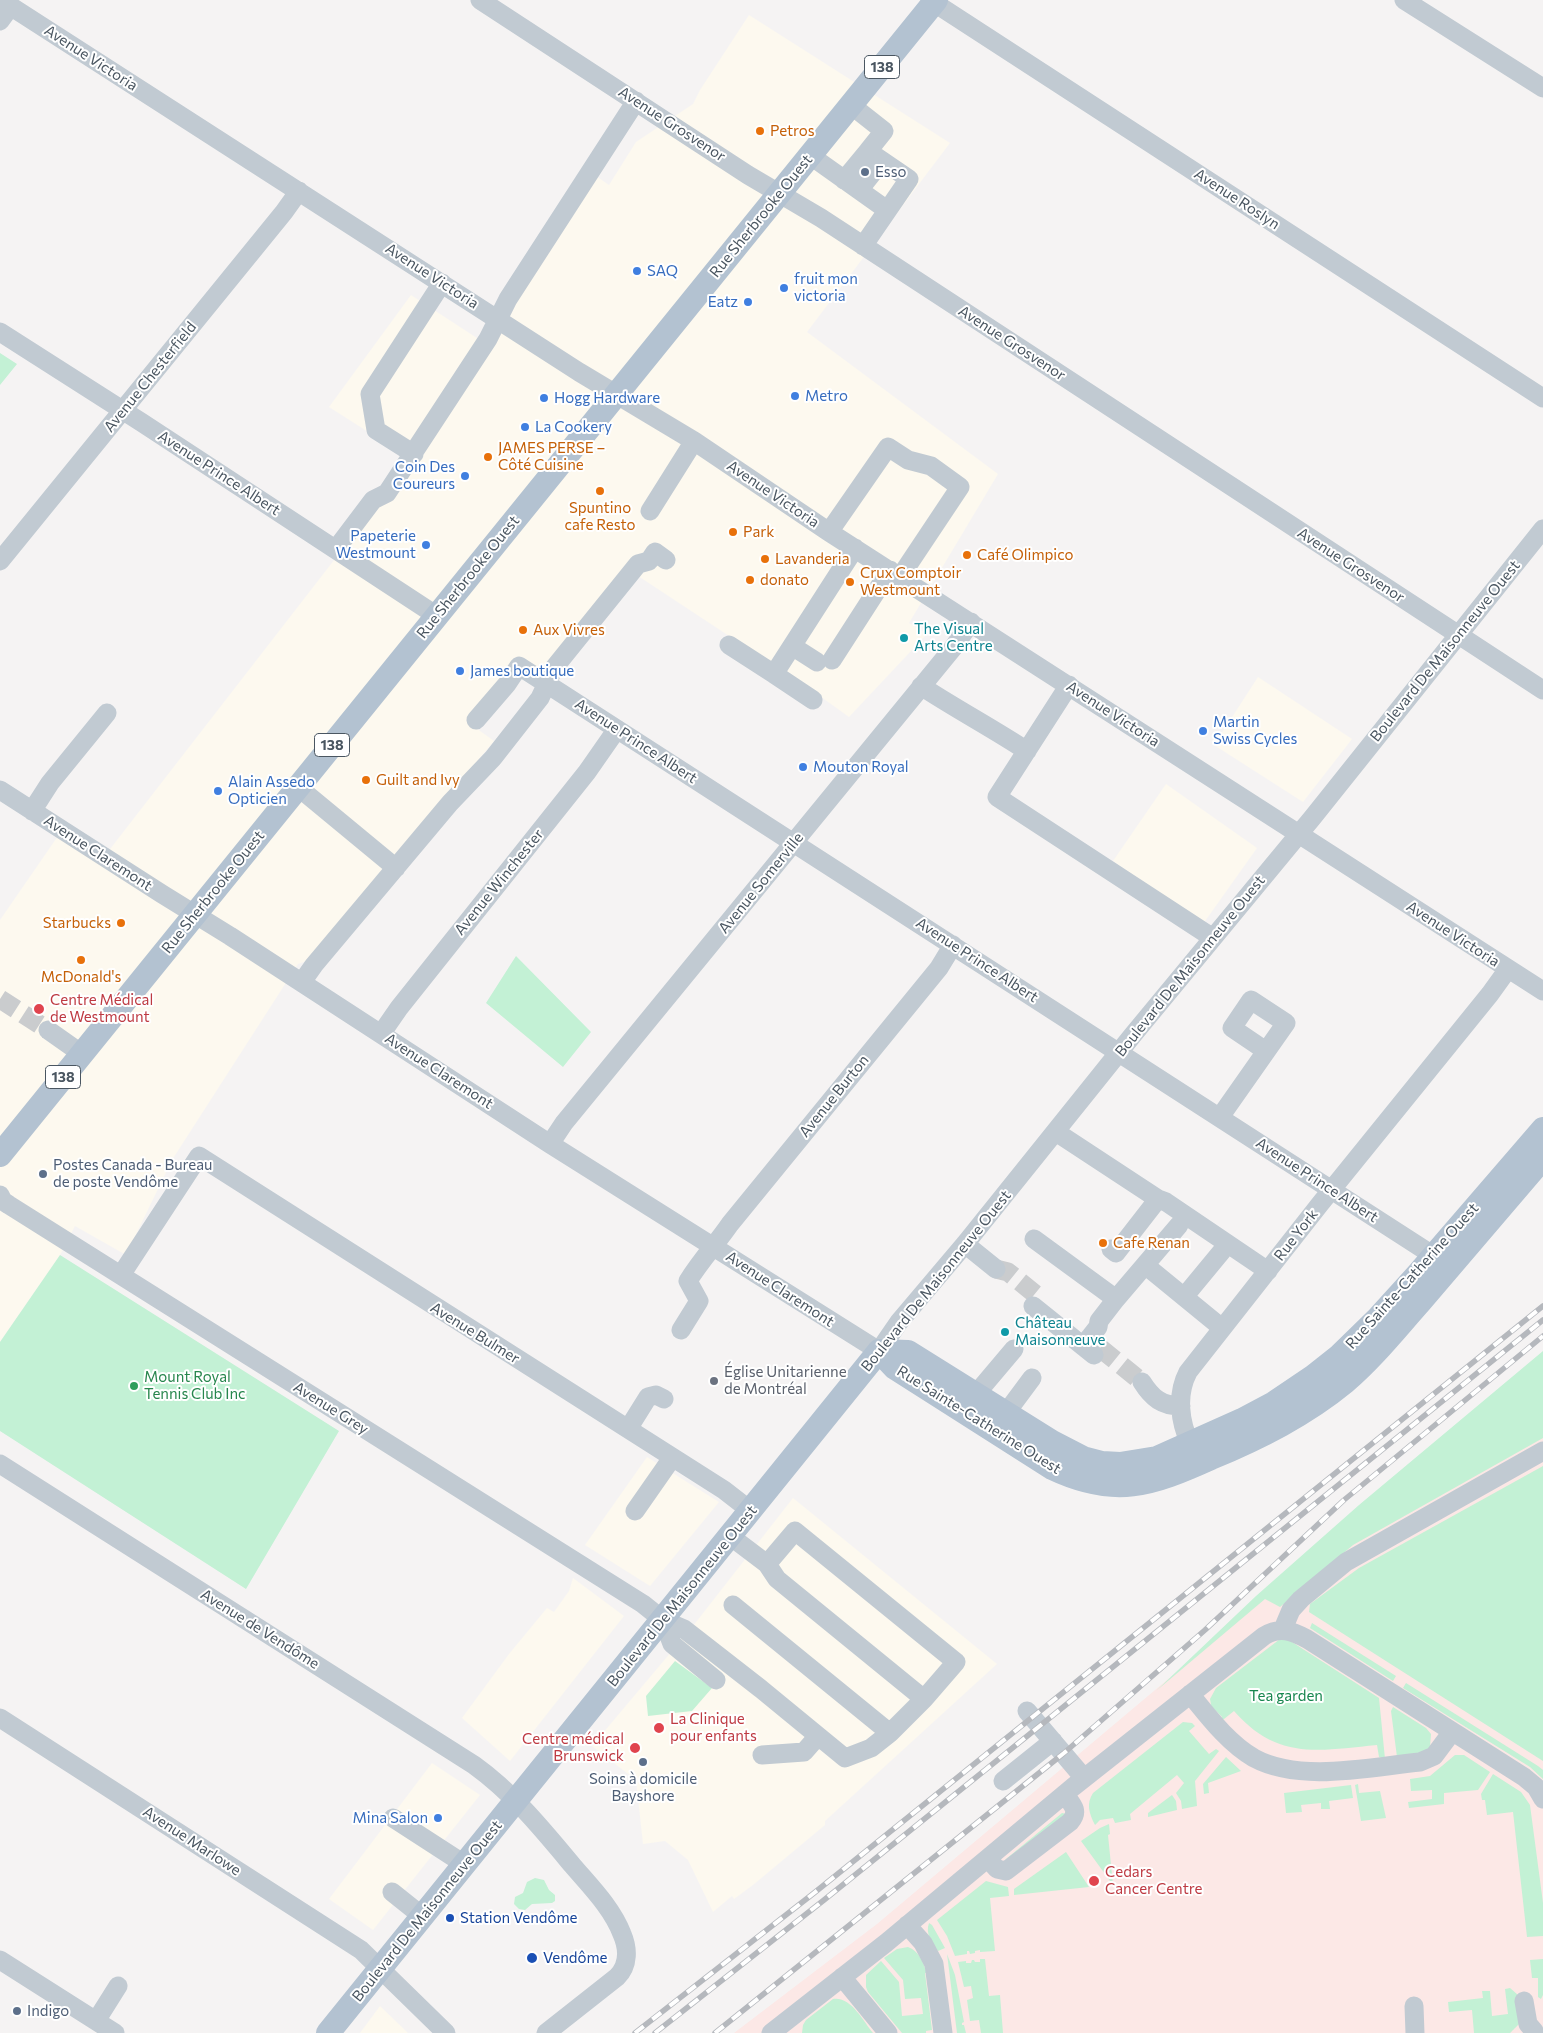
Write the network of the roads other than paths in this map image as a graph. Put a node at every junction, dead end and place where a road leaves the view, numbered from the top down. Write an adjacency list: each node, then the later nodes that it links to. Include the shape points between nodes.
1 (480, 0): 6 (street, Avenue Grosvenor)
2 (1404, 0): 5 (street)
3 (933, 1): 7 (main road, Rue Sherbrooke Ouest / 138); 20 (street, Avenue Roslyn)
4 (4, 9): 12 (street, Avenue Victoria)
5 (1543, 88)
6 (636, 101): 13 (street, Avenue Grosvenor); 17 (street)
7 (851, 105): 8 (main road, Rue Sherbrooke Ouest / 138); 9 (street, via 884,131)
8 (811, 156): 10 (street); 13 (main road, Rue Sherbrooke Ouest / 138)
9 (875, 156): 10 (street); 11 (street); 14 (street, via 909,179)
10 (844, 180): 11 (street)
11 (859, 190): 14 (street)
12 (299, 191): 16 (street, Avenue Victoria); 21 (street, Avenue Chesterfield)
13 (780, 194): 15 (street, Avenue Grosvenor); 19 (main road, Rue Sherbrooke Ouest / 138)
14 (888, 210): 15 (street)
15 (863, 246): 34 (street, Avenue Grosvenor)
16 (442, 283): 17 (street, Avenue Victoria); 23 (street, via 370,394 376,430)
17 (498, 319): 19 (street, Avenue Victoria); 23 (street)
18 (0, 332): 21 (street, Avenue Prince Albert)
19 (616, 394): 22 (street, Avenue Victoria); 32 (main road, Rue Sherbrooke Ouest / 138)
20 (1543, 398)
21 (123, 411): 28 (street, Avenue Prince Albert); 30 (street, Avenue Chesterfield)
22 (694, 442): 24 (street); 26 (street, Avenue Victoria)
23 (414, 454): 28 (street, via 388,493 373,500)
24 (650, 511)
25 (1543, 529): 34 (street, Boulevard De Maisonneuve Ouest)
26 (829, 532): 27 (street, Avenue Victoria); 31 (street, via 888,447 908,460 930,466 960,487)
27 (855, 548): 31 (street, Avenue Victoria); 36 (street)
28 (336, 549): 32 (street, Avenue Prince Albert)
29 (666, 560): 38 (street, via 655,552 649,561 638,564 554,668)
30 (0, 561)
31 (895, 574): 33 (street, Avenue Victoria); 36 (street, via 825,661)
32 (437, 616): 47 (main road, Rue Sherbrooke Ouest / 138)
33 (971, 622): 39 (street, Avenue Victoria); 40 (street, Avenue Somerville)
34 (1459, 635): 41 (street, Avenue Grosvenor); 50 (street, Boulevard De Maisonneuve Ouest)
35 (729, 645): 37 (street)
36 (792, 646): 37 (street)
37 (774, 674): 42 (street)
38 (547, 683): 44 (street, Avenue Prince Albert, via 519,666); 45 (street, Avenue Prince Albert); 52 (street, via 535,706 493,758)
39 (1069, 685): 46 (street); 50 (street, Avenue Victoria)
40 (920, 686): 46 (street); 51 (street, Avenue Somerville)
41 (1543, 690)
42 (813, 700)
43 (107, 713): 49 (street, via 50,783)
44 (476, 720)
45 (617, 729): 51 (street, Avenue Prince Albert); 60 (street, Avenue Winchester, via 587,772)
46 (1027, 751): 54 (street, via 997,797)
47 (298, 787): 52 (street); 53 (main road, Rue Sherbrooke Ouest / 138)
48 (0, 790): 49 (street, Avenue Claremont)
49 (32, 811): 53 (street, Avenue Claremont)
50 (1298, 834): 54 (street, Boulevard De Maisonneuve Ouest); 56 (street, Avenue Victoria)
51 (794, 842): 55 (street, Avenue Prince Albert); 67 (street, Avenue Somerville)
52 (396, 868): 57 (street)
53 (195, 914): 57 (street, Avenue Claremont); 63 (main road, Rue Sherbrooke Ouest / 138)
54 (1213, 938): 62 (street, Boulevard De Maisonneuve Ouest)
55 (953, 945): 62 (street, Avenue Prince Albert); 76 (street, Avenue Burton, via 938,968)
56 (1508, 969): 58 (street, Avenue Victoria); 70 (street, Rue York)
57 (302, 982): 60 (street, Avenue Claremont)
58 (1543, 991)
59 (48, 1030): 63 (street)
60 (381, 1034): 67 (street, Avenue Claremont)
61 (1266, 1051): 64 (street)
62 (1119, 1052): 64 (street, Avenue Prince Albert); 66 (street, Boulevard De Maisonneuve Ouest)
63 (82, 1054): 68 (main road, Rue Sherbrooke Ouest / 138)
64 (1220, 1117): 70 (street, Avenue Prince Albert)
65 (1543, 1128): 79 (main road, Rue Sainte-Catherine Ouest)
66 (1056, 1132): 72 (street); 75 (street, Boulevard De Maisonneuve Ouest)
67 (550, 1144): 76 (street, Avenue Claremont)
68 (0, 1155)
69 (1543, 1158): 90 (main road, Rue Sainte-Catherine Ouest, via 1378,1350 1344,1382 1267,1433 1148,1483 1102,1484 1078,1479 1052,1468 895,1368)
70 (1333, 1190): 79 (street, Avenue Prince Albert); 82 (street, Rue York)
71 (0, 1195): 83 (street, Avenue Grey, via 9,1205)
72 (1158, 1199): 77 (street, via 1116,1253); 82 (street)
73 (1179, 1225): 80 (street)
74 (1034, 1240): 85 (street)
75 (965, 1244): 81 (street); 90 (street, Boulevard De Maisonneuve Ouest, via 899,1322)
76 (714, 1247): 88 (street, Avenue Burton, via 700,1261 688,1281 699,1301); 90 (street, Avenue Claremont)
77 (1111, 1249)
78 (1222, 1251): 84 (street)
79 (1434, 1256): 98 (main road, Rue Sainte-Catherine Ouest, via 1378,1318 1314,1376 1259,1411)
80 (1145, 1265): 84 (street); 85 (street)
81 (996, 1269)
82 (1268, 1270): 87 (street, Rue York)
83 (121, 1275): 97 (street, Avenue Bulmer, via 199,1156); 107 (street, Avenue Grey, via 643,1604)
84 (1184, 1297): 87 (street)
85 (1116, 1300): 86 (street, via 1099,1321 1092,1347)
86 (1037, 1302)
87 (1222, 1328): 95 (street, Rue York, via 1188,1372 1183,1383)
88 (681, 1330)
89 (1014, 1349): 93 (street)
90 (879, 1351): 93 (main road, Rue Sainte-Catherine Ouest, via 908,1352); 103 (main road, Boulevard De Maisonneuve Ouest)
91 (1032, 1378): 96 (street)
92 (1143, 1388): 95 (street, via 1164,1404)
93 (976, 1394): 96 (main road, Rue Sainte-Catherine Ouest)
94 (664, 1399): 97 (street, via 656,1395 648,1397)
95 (1181, 1406): 98 (street, Rue York, via 1183,1428)
96 (1006, 1413): 98 (main road, Rue Sainte-Catherine Ouest, via 1063,1449 1093,1462 1138,1462)
97 (628, 1430): 100 (street, Avenue Bulmer)
98 (1190, 1444)
99 (1543, 1451): 108 (street, via 1346,1562 1301,1598)
100 (672, 1458): 102 (street); 103 (street, Avenue Bulmer)
101 (0, 1464): 122 (street, Avenue de Vendôme, via 474,1766)
102 (635, 1511)
103 (751, 1511): 104 (main road, Boulevard De Maisonneuve Ouest)
104 (727, 1540): 105 (street); 107 (main road, Boulevard De Maisonneuve Ouest)
105 (772, 1572): 111 (street); 111 (street, via 795,1531 956,1662)
106 (733, 1605): 115 (street)
107 (663, 1620): 109 (street, via 672,1644); 116 (street, Avenue Grey, via 684,1629); 122 (main road, Boulevard De Maisonneuve Ouest)
108 (1283, 1629): 110 (street, via 1264,1636); 114 (street, via 1307,1639)
109 (716, 1680)
110 (1190, 1694): 114 (street, via 1246,1753 1293,1770 1320,1772 1420,1762 1434,1756); 119 (street)
111 (924, 1699): 115 (street)
112 (1027, 1711): 117 (street)
113 (0, 1718): 129 (street, Avenue Marlowe, via 354,1945)
114 (1452, 1732): 121 (street, via 1524,1776)
115 (890, 1733): 116 (street, Avenue Grey, via 871,1748 845,1758)
116 (818, 1736): 118 (street, via 804,1752)
117 (1053, 1741): 119 (street); 120 (street)
118 (762, 1755)
119 (1084, 1778): 127 (street)
120 (1003, 1780)
121 (1543, 1799)
122 (516, 1801): 124 (main road, Boulevard De Maisonneuve Ouest); 140 (street, Avenue de Vendôme, via 599,1896 616,1921 626,1952 624,1967 617,1977)
123 (393, 1818): 124 (street)
124 (464, 1864): 126 (main road, Boulevard De Maisonneuve Ouest)
125 (392, 1892): 126 (street)
126 (422, 1916): 129 (main road, Boulevard De Maisonneuve Ouest)
127 (907, 1925): 130 (street); 142 (street, via 934,1964)
128 (0, 1960): 134 (street)
129 (381, 1968): 138 (main road, Boulevard De Maisonneuve Ouest); 139 (street, Avenue Marlowe)
130 (842, 1977): 136 (street); 141 (street)
131 (118, 1986): 134 (street)
132 (1524, 2001): 135 (street, via 1528,2024)
133 (1414, 2006): 143 (street)
134 (96, 2021): 137 (street)
135 (1536, 2028)
136 (779, 2031)
137 (114, 2033)
138 (328, 2033)
139 (446, 2033)
140 (546, 2033)
141 (888, 2033)
142 (943, 2033)
143 (1415, 2033)

